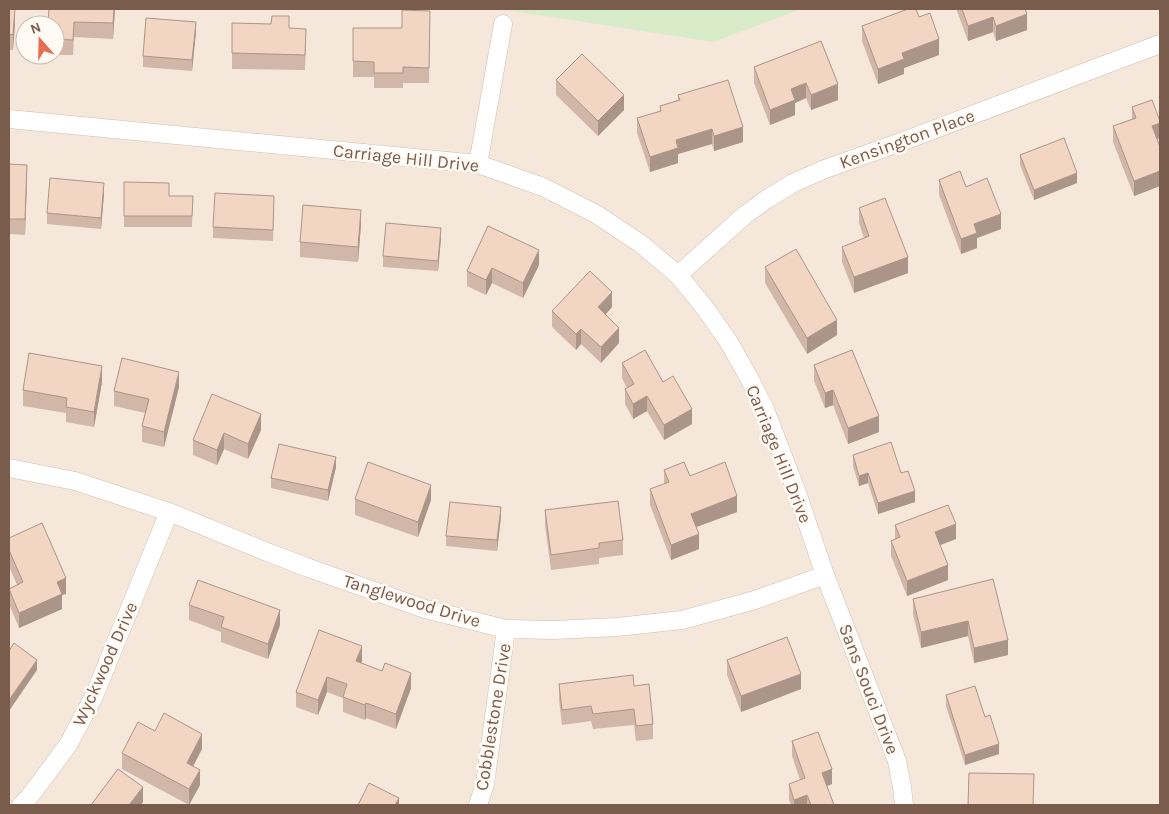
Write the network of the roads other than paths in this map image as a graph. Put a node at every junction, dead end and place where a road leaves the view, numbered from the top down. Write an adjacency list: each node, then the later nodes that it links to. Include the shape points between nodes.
1 (503, 24): 4 (street)
2 (1160, 44): 5 (street, Kensington Place, via 793,183 745,215)
3 (9, 119): 4 (street, Carriage Hill Drive)
4 (478, 164): 5 (street, Carriage Hill Drive, via 543,187 596,214)
5 (678, 274): 8 (street, Carriage Hill Drive, via 730,344 764,407)
6 (9, 468): 7 (street, Tanglewood Drive, via 75,481)
7 (169, 512): 9 (street, Tanglewood Drive, via 306,567 425,609); 10 (street, Wyckwood Drive, via 94,696 68,745)
8 (825, 575): 9 (street, Tanglewood Drive, via 756,600 682,620 554,630); 12 (street, Sans Souci Drive, via 897,761)
9 (506, 629): 11 (street, Cobblestone Drive, via 486,784)
10 (21, 805)
11 (478, 805)
12 (904, 805)

